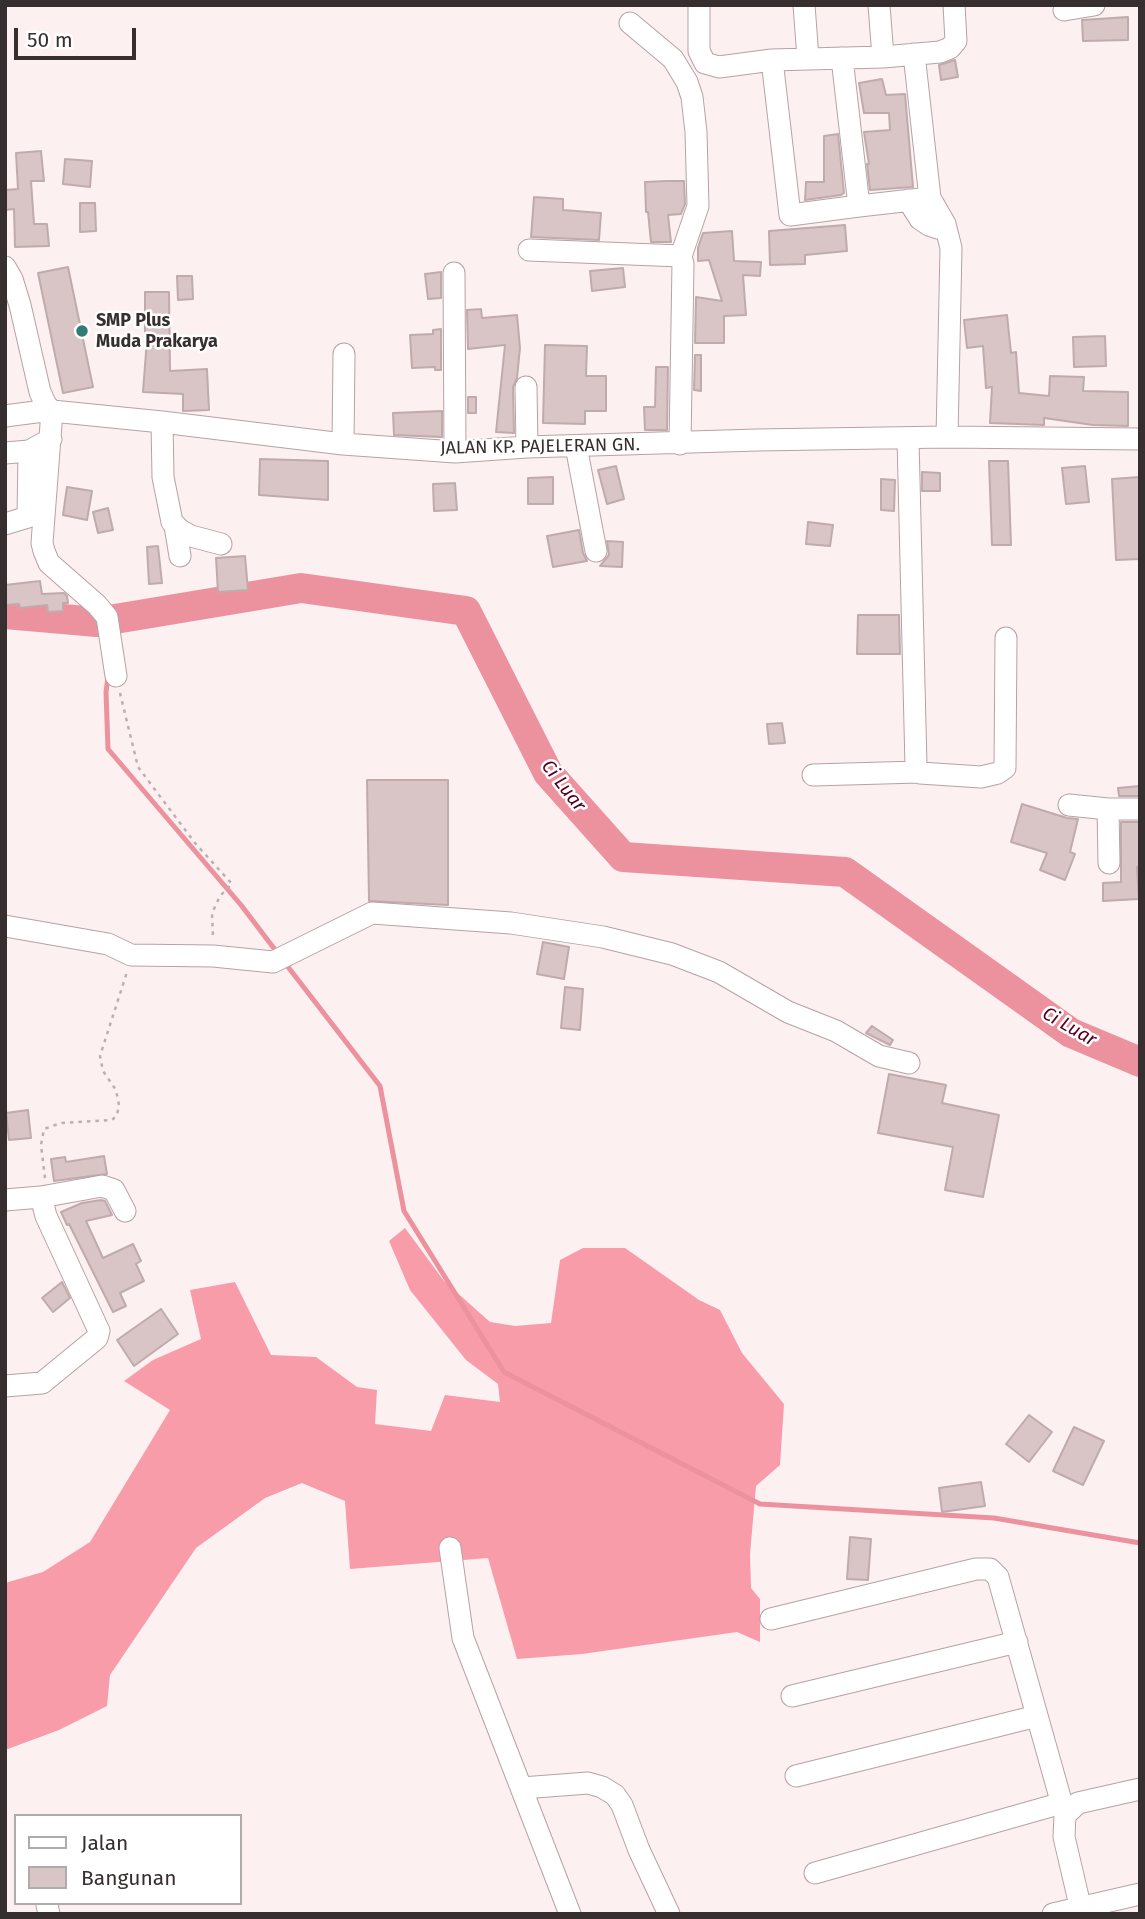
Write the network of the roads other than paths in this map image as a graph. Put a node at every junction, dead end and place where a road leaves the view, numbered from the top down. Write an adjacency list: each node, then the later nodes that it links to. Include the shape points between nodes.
1 (699, 5): 12 (street, via 699,51 705,63 719,67)
2 (804, 5): 10 (street)
3 (879, 5): 9 (street)
4 (954, 5): 8 (street, via 956,41 940,52)
5 (1094, 5): 6 (street)
6 (1064, 10)
7 (630, 23): 18 (street, via 673,59 692,97 698,206)
8 (914, 54): 9 (street); 13 (street)
9 (883, 57): 11 (street)
10 (808, 58): 11 (street); 12 (street)
11 (842, 58): 15 (street)
12 (772, 60): 15 (street, via 790,215)
13 (930, 198): 14 (street); 16 (street)
14 (908, 200): 15 (street); 16 (street, via 929,225 938,228)
15 (859, 206)
16 (945, 224): 26 (street, via 951,248)
17 (529, 250): 18 (street)
18 (681, 256): 31 (street)
19 (5, 267): 23 (street, via 20,305 40,392)
20 (454, 273): 35 (street)
21 (344, 354): 30 (street)
22 (526, 387): 33 (street)
23 (52, 411): 24 (street, JALAN KP. PAJELERAN GN.); 25 (street, JALAN KP. PAJELERAN GN.); 27 (street)
24 (5, 416)
25 (162, 422): 30 (street, JALAN KP. PAJELERAN GN.); 38 (street, via 164,493)
26 (947, 437): 28 (street, JALAN KP. PAJELERAN GN.); 29 (street, JALAN KP. PAJELERAN GN.)
27 (51, 439): 34 (street); 43 (street, via 44,551 49,563 107,617)
28 (908, 439): 31 (street, JALAN KP. PAJELERAN GN.); 44 (street)
29 (1140, 439)
30 (343, 444): 35 (street, JALAN KP. PAJELERAN GN.)
31 (680, 444): 32 (street, JALAN KP. PAJELERAN GN.)
32 (576, 446): 33 (street, JALAN KP. PAJELERAN GN.); 40 (street)
33 (527, 447): 35 (street, JALAN KP. PAJELERAN GN.)
34 (29, 451): 36 (street); 37 (street, via 28,517)
35 (455, 452)
36 (5, 453)
37 (5, 524)
38 (175, 526): 39 (street); 41 (street)
39 (221, 544)
40 (596, 551)
41 (180, 556)
42 (1006, 638): 44 (street, via 1005,768 981,777)
43 (116, 676)
44 (918, 772): 45 (street)
45 (813, 775)
46 (1069, 805): 47 (street)
47 (1108, 809): 48 (street); 49 (street)
48 (1140, 809)
49 (1109, 863)
50 (5, 926): 51 (street, via 108,944 131,955 283,958 372,913 511,923 603,937 672,954 719,972 879,1056)
51 (909, 1063)
52 (41, 1197): 53 (street); 54 (street, via 108,1186); 55 (street, via 99,1331 97,1338 42,1383)
53 (5, 1200)
54 (125, 1212)
55 (5, 1386)
56 (450, 1548): 62 (street, via 463,1638)
57 (771, 1619): 58 (street, via 990,1569 999,1577)
58 (1017, 1642): 59 (street); 60 (street)
59 (792, 1696)
60 (1037, 1716): 61 (street); 64 (street)
61 (796, 1776)
62 (522, 1788): 68 (street); 69 (street, via 588,1783 615,1795)
63 (1140, 1789): 64 (street)
64 (1063, 1809): 65 (street); 67 (street, via 1064,1837)
65 (815, 1873)
66 (1140, 1894): 67 (street)
67 (1081, 1911): 70 (street)
68 (570, 1914)
69 (669, 1914)
70 (1053, 1914)

